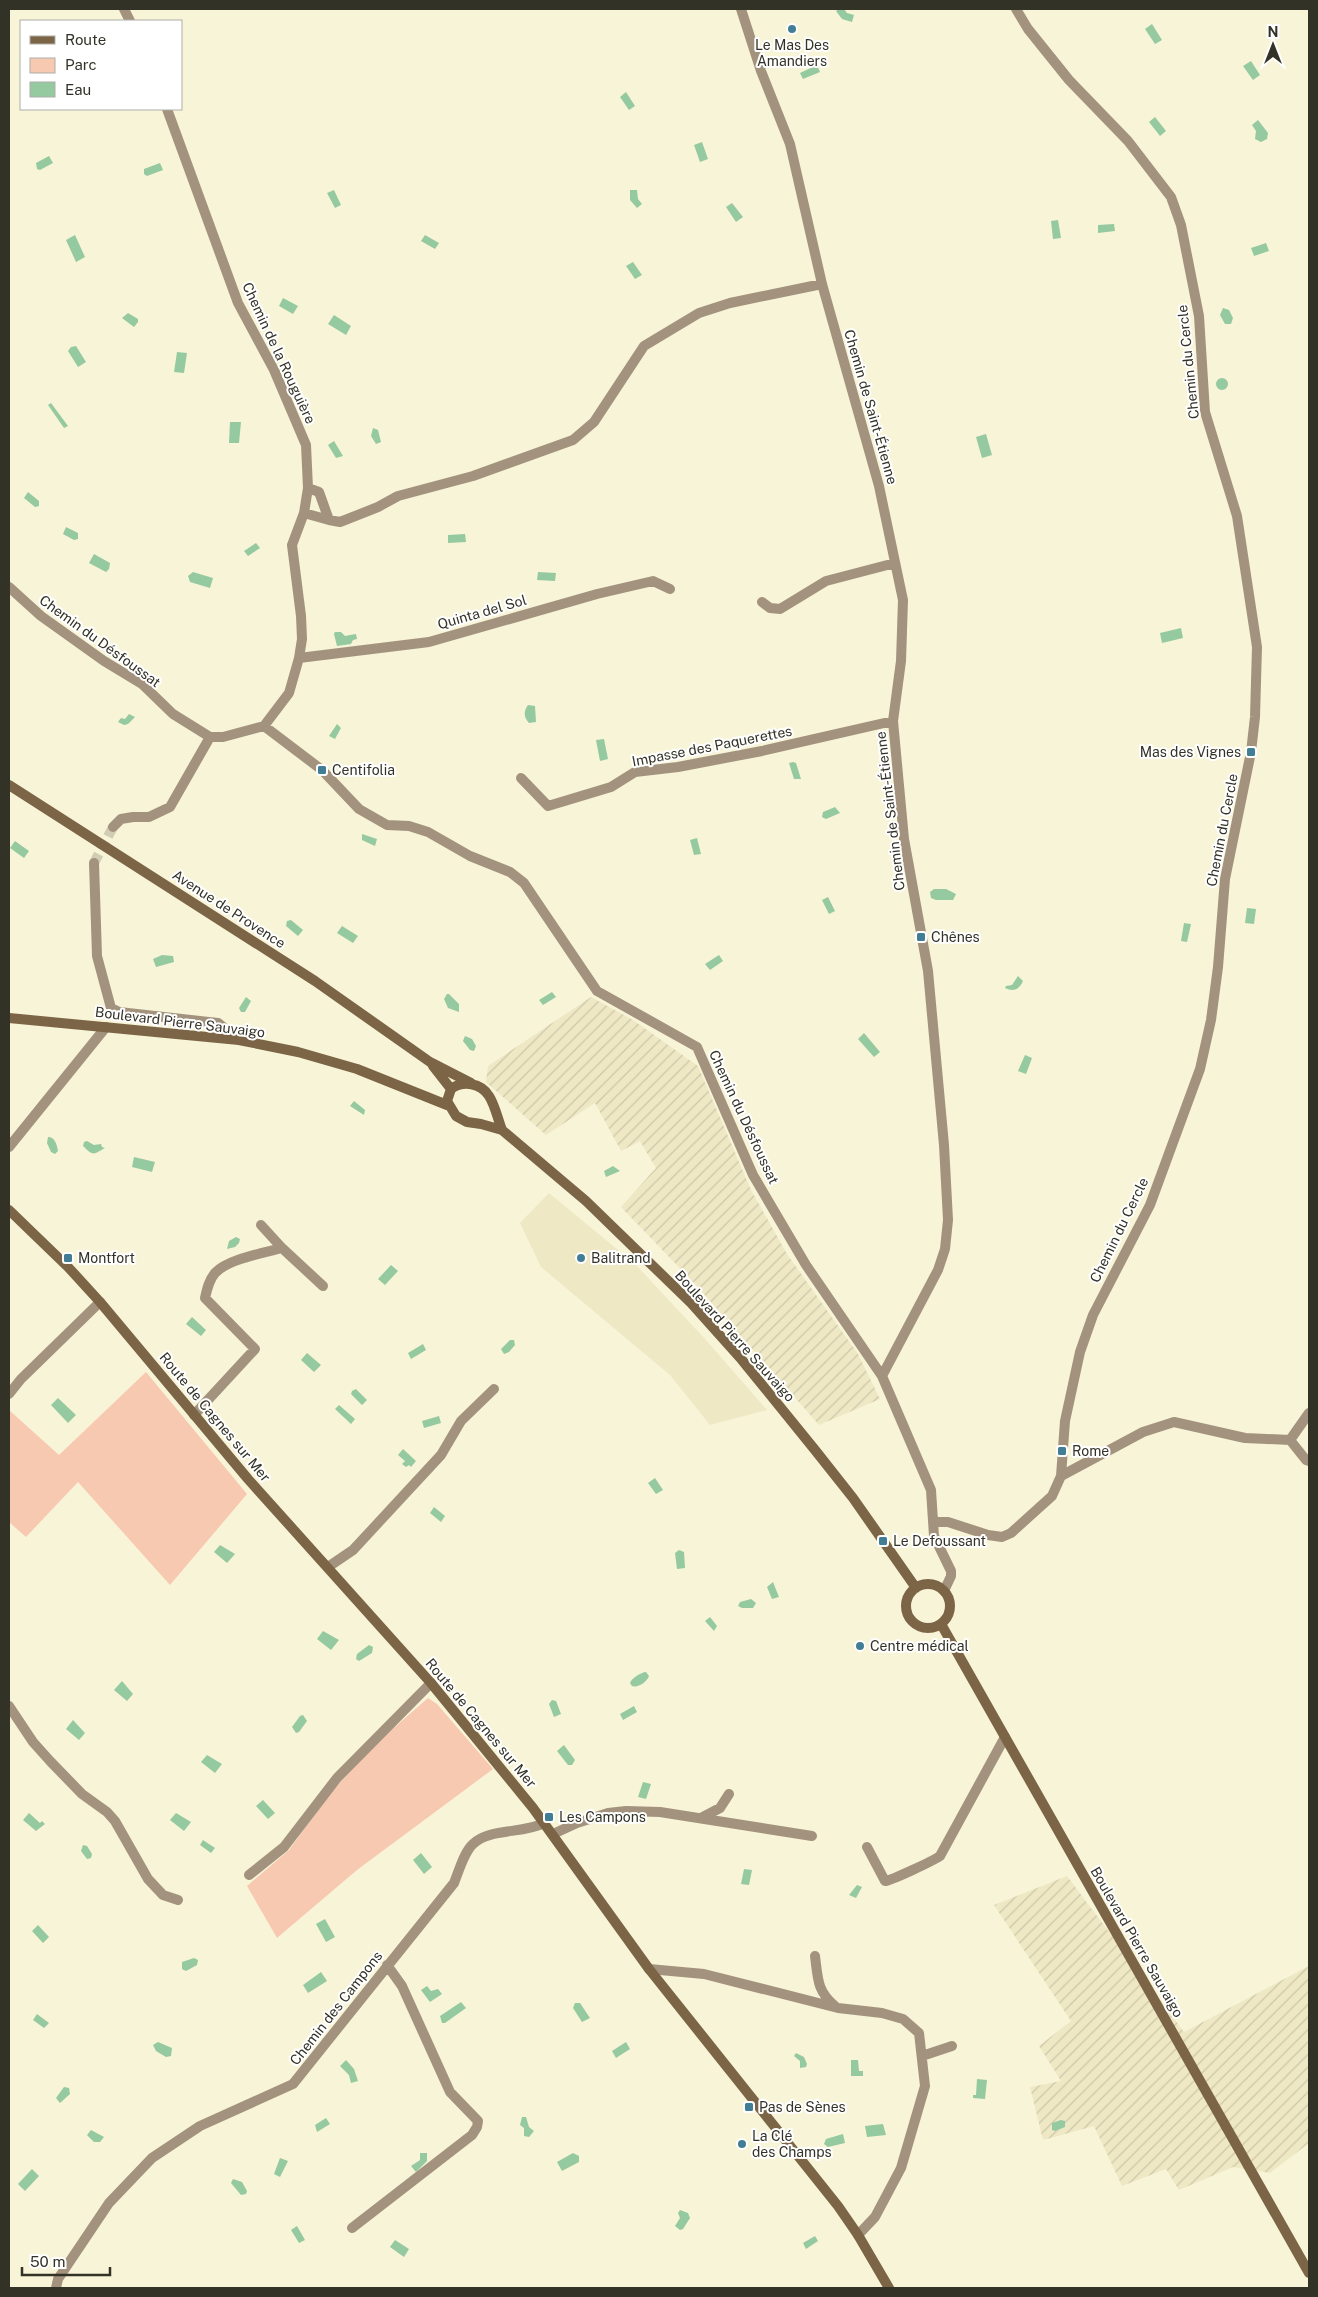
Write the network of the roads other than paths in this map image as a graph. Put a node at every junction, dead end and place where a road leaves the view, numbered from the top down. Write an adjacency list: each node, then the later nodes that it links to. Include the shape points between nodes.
1 (741, 9): 4 (street, Chemin de Saint-Étienne, via 790,144)
2 (1016, 9): 42 (street, Chemin du Cercle, via 1069,80 1128,142 1171,197 1181,225 1199,316 1204,412 1237,516 1257,647 1251,752 1225,879 1217,976 1200,1069 1150,1205 1092,1315 1065,1421)
3 (167, 110): 5 (street, Chemin de la Rouguière, via 238,303 274,370 306,445)
4 (822, 284): 7 (street, via 699,313 644,346 594,422 573,440 473,476 398,496 340,522); 8 (street, Chemin de Saint-Étienne, via 879,486)
5 (308, 488): 6 (street, Chemin de la Rouguière); 7 (street, via 319,492)
6 (304, 513): 7 (street); 12 (street, Chemin de la Rouguière, via 292,545 301,616)
7 (329, 520)
8 (895, 563): 11 (street, via 826,581 780,609 770,608); 13 (street, Chemin de Saint-Étienne, via 902,600 901,660)
9 (9, 587): 15 (street, Chemin du Désfoussat, via 41,616 142,684 173,714)
10 (670, 589): 12 (street, Quinta del Sol, via 653,582 597,594 428,642)
11 (762, 602)
12 (299, 658): 14 (street, Chemin de la Rouguière, via 289,693)
13 (893, 721): 16 (street, Impasse des Paquerettes, via 762,751 635,772 611,787 548,806); 35 (street, Chemin de Saint-Étienne, via 904,840 928,971 948,1220 945,1249 938,1270)
14 (264, 726): 15 (street, via 223,737); 35 (street, Chemin du Désfoussat, via 322,770 359,809 387,825 409,826 428,832 470,856 510,872 524,883 597,991 697,1047 753,1175 806,1265)
15 (210, 736): 18 (street, via 170,807 150,817 121,819)
16 (521, 778)
17 (9, 785): 23 (main road, Avenue de Provence, via 315,982)
18 (113, 827)
19 (94, 863): 22 (street, via 97,956 111,1008 119,1012 218,1023)
20 (9, 1018): 21 (main road, Boulevard Pierre Sauvaigo)
21 (106, 1027): 22 (main road, Boulevard Pierre Sauvaigo); 29 (street)
22 (239, 1040): 25 (main road, Boulevard Pierre Sauvaigo, via 307,1054 357,1069 430,1098)
23 (430, 1062): 24 (main road, Avenue de Provence); 25 (main road, Avenue de Provence)
24 (472, 1084): 25 (main road, via 462,1083); 26 (main road, via 490,1097)
25 (448, 1097): 27 (main road, via 456,1116)
26 (493, 1108): 27 (main road); 28 (main road, Boulevard Pierre Sauvaigo)
27 (481, 1124): 28 (main road, Boulevard Pierre Sauvaigo)
28 (502, 1130): 45 (main road, Boulevard Pierre Sauvaigo, via 586,1201 691,1303 742,1360 853,1498)
29 (9, 1146)
30 (9, 1210): 34 (main road, Route de Cagnes sur Mer)
31 (261, 1224): 32 (street)
32 (282, 1248): 33 (street); 39 (street, via 228,1263 215,1272 208,1285 205,1298 255,1349)
33 (323, 1286)
34 (100, 1302): 37 (street); 39 (main road, Route de Cagnes sur Mer)
35 (882, 1376): 43 (street, Chemin du Désfoussat, via 931,1490)
36 (494, 1389): 44 (street, via 461,1421 441,1454 353,1550)
37 (9, 1394)
38 (1309, 1413): 40 (street)
39 (194, 1415): 44 (main road, Route de Cagnes sur Mer)
40 (1290, 1440): 41 (street); 42 (street, via 1245,1438 1174,1422 1143,1432)
41 (1309, 1461)
42 (1061, 1476): 43 (street, Chemin du Cercle, via 1052,1496 1011,1533 1002,1537 948,1522)
43 (932, 1522): 46 (street, Chemin du Désfoussat, via 934,1536 951,1570)
44 (328, 1567): 48 (main road, Route de Cagnes sur Mer)
45 (916, 1588): 46 (main road, via 930,1584); 47 (main road, via 910,1592 906,1606 910,1619 921,1627)
46 (944, 1590): 47 (main road, via 949,1612)
47 (941, 1624): 50 (main road, Boulevard Pierre Sauvaigo)
48 (431, 1683): 53 (main road, Route de Cagnes sur Mer); 57 (street, via 337,1778 284,1847)
49 (9, 1706): 58 (street, via 50,1761 82,1794 115,1821 148,1879 163,1895)
50 (1005, 1737): 56 (street, via 940,1856 885,1881); 67 (main road, Boulevard Pierre Sauvaigo)
51 (729, 1794): 52 (street, via 720,1808)
52 (701, 1818): 54 (street, via 660,1812 608,1813); 55 (street)
53 (544, 1823): 54 (main road, Route de Cagnes sur Mer); 60 (street, Chemin des Campons, via 524,1830 484,1836 472,1844 454,1882)
54 (553, 1834): 61 (main road, Route de Cagnes sur Mer)
55 (812, 1836)
56 (867, 1847)
57 (249, 1875)
58 (178, 1900)
59 (815, 1956): 62 (street, via 819,1988)
60 (387, 1965): 65 (street, via 402,1986 450,2092 478,2121 472,2134); 68 (street, Chemin des Campons, via 293,2084 200,2126 152,2158 109,2202 58,2279)
61 (649, 1969): 62 (street, via 704,1974); 66 (main road, Route de Cagnes sur Mer)
62 (838, 2008): 64 (street, via 903,2019 919,2032)
63 (952, 2046): 64 (street)
64 (922, 2056): 66 (street, via 925,2086 900,2168 875,2217)
65 (352, 2228)
66 (858, 2235): 69 (main road, Route de Cagnes sur Mer)
67 (1309, 2273)
68 (56, 2288)
69 (889, 2288)

